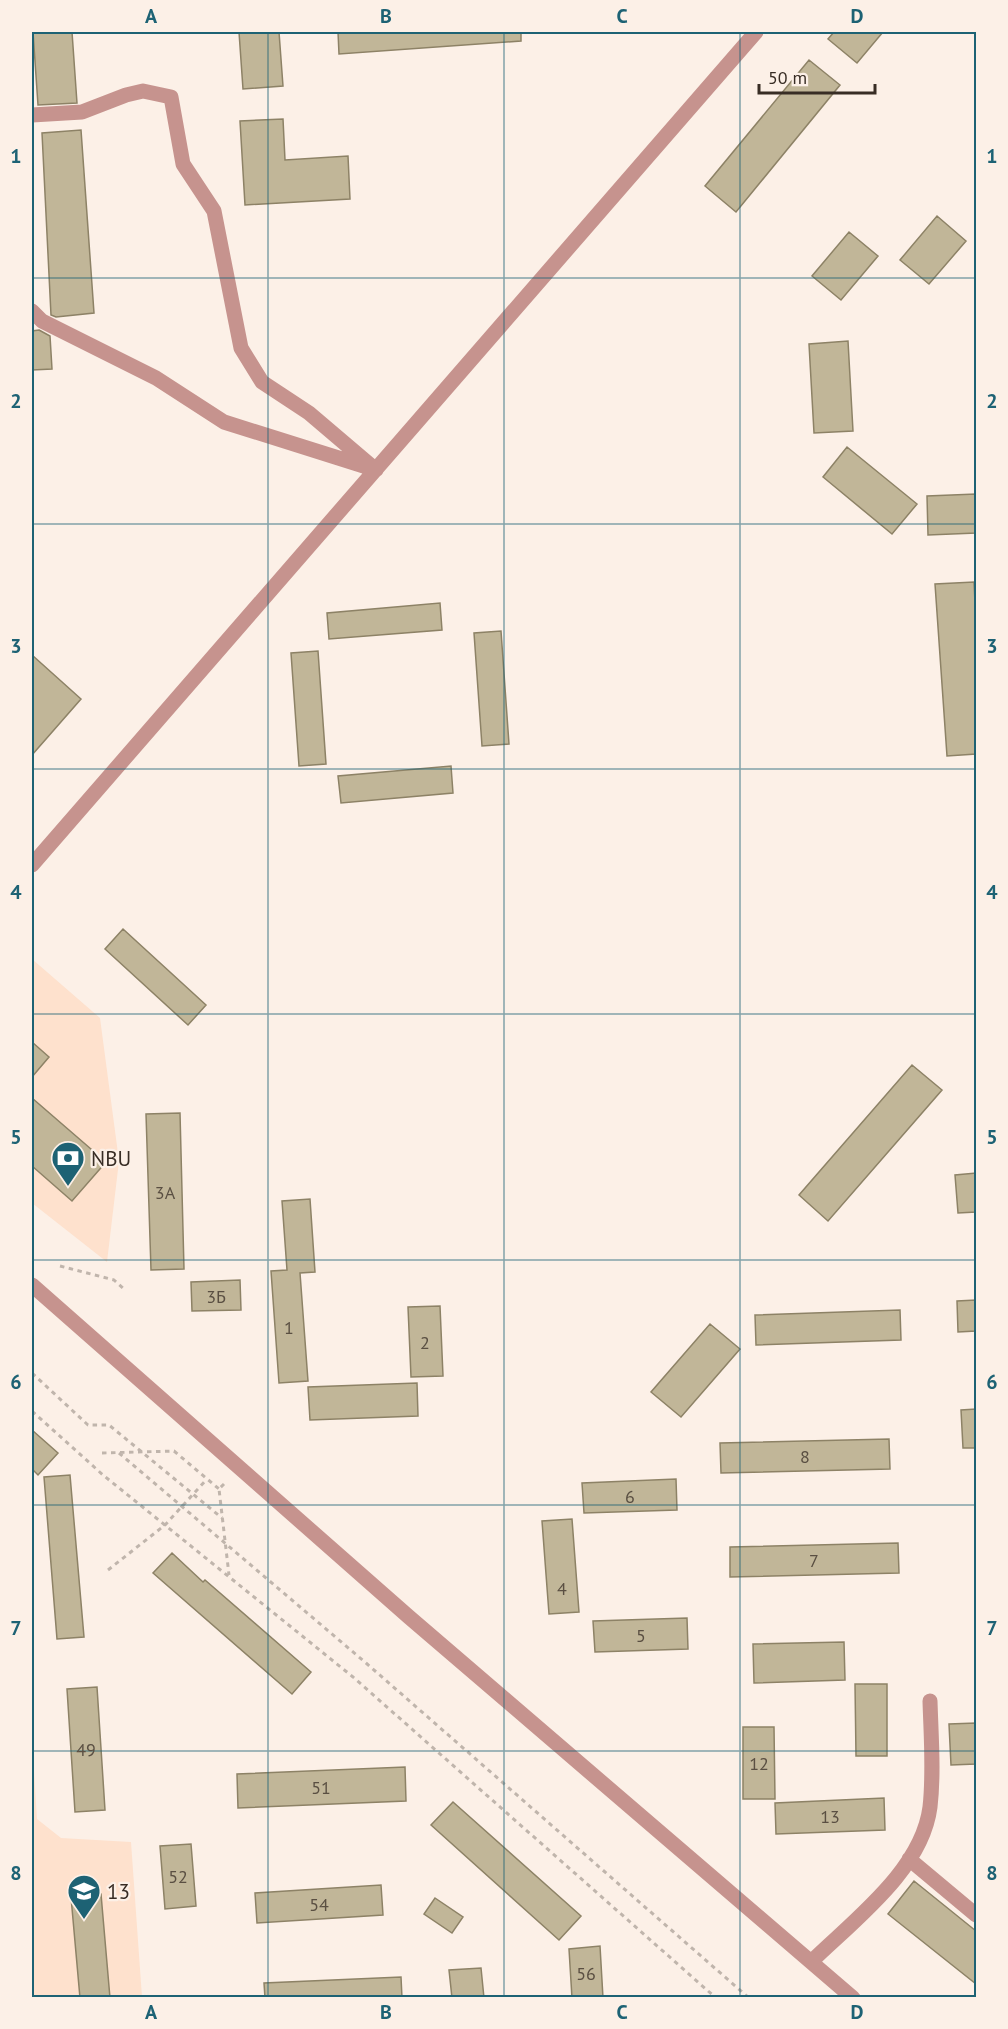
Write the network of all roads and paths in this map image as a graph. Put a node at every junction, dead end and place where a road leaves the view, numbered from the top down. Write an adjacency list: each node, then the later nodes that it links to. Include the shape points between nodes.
1 (756, 32): 4 (street)
2 (32, 115): 4 (street, via 82,112 143,91 171,97 183,164 214,211 241,348 262,382 309,413)
3 (32, 311): 4 (street, via 42,321 156,378 224,422)
4 (376, 470): 5 (street)
5 (32, 865)
6 (60, 1266): 8 (path, via 114,1280)
7 (32, 1285): 27 (street)
8 (124, 1289)
9 (32, 1373): 11 (path, via 88,1425 109,1425)
10 (32, 1411): 20 (path)
11 (142, 1452): 13 (path); 14 (path, via 174,1451); 17 (path)
12 (102, 1453): 13 (path)
13 (119, 1453): 18 (path)
14 (207, 1479): 16 (path); 17 (path)
15 (224, 1484): 16 (path)
16 (219, 1490): 19 (path)
17 (194, 1495): 18 (path); 19 (path)
18 (182, 1507): 20 (path); 21 (path)
19 (222, 1518): 21 (path)
20 (165, 1525): 22 (path); 23 (path)
21 (225, 1543): 23 (path); 29 (path)
22 (108, 1570)
23 (229, 1576): 28 (path, via 353,1677)
24 (930, 1701): 25 (street, via 930,1809 918,1848)
25 (909, 1859): 26 (street); 27 (street, via 889,1888)
26 (976, 1915)
27 (811, 1962): 30 (street)
28 (716, 1998)
29 (749, 1998)
30 (853, 1998)

